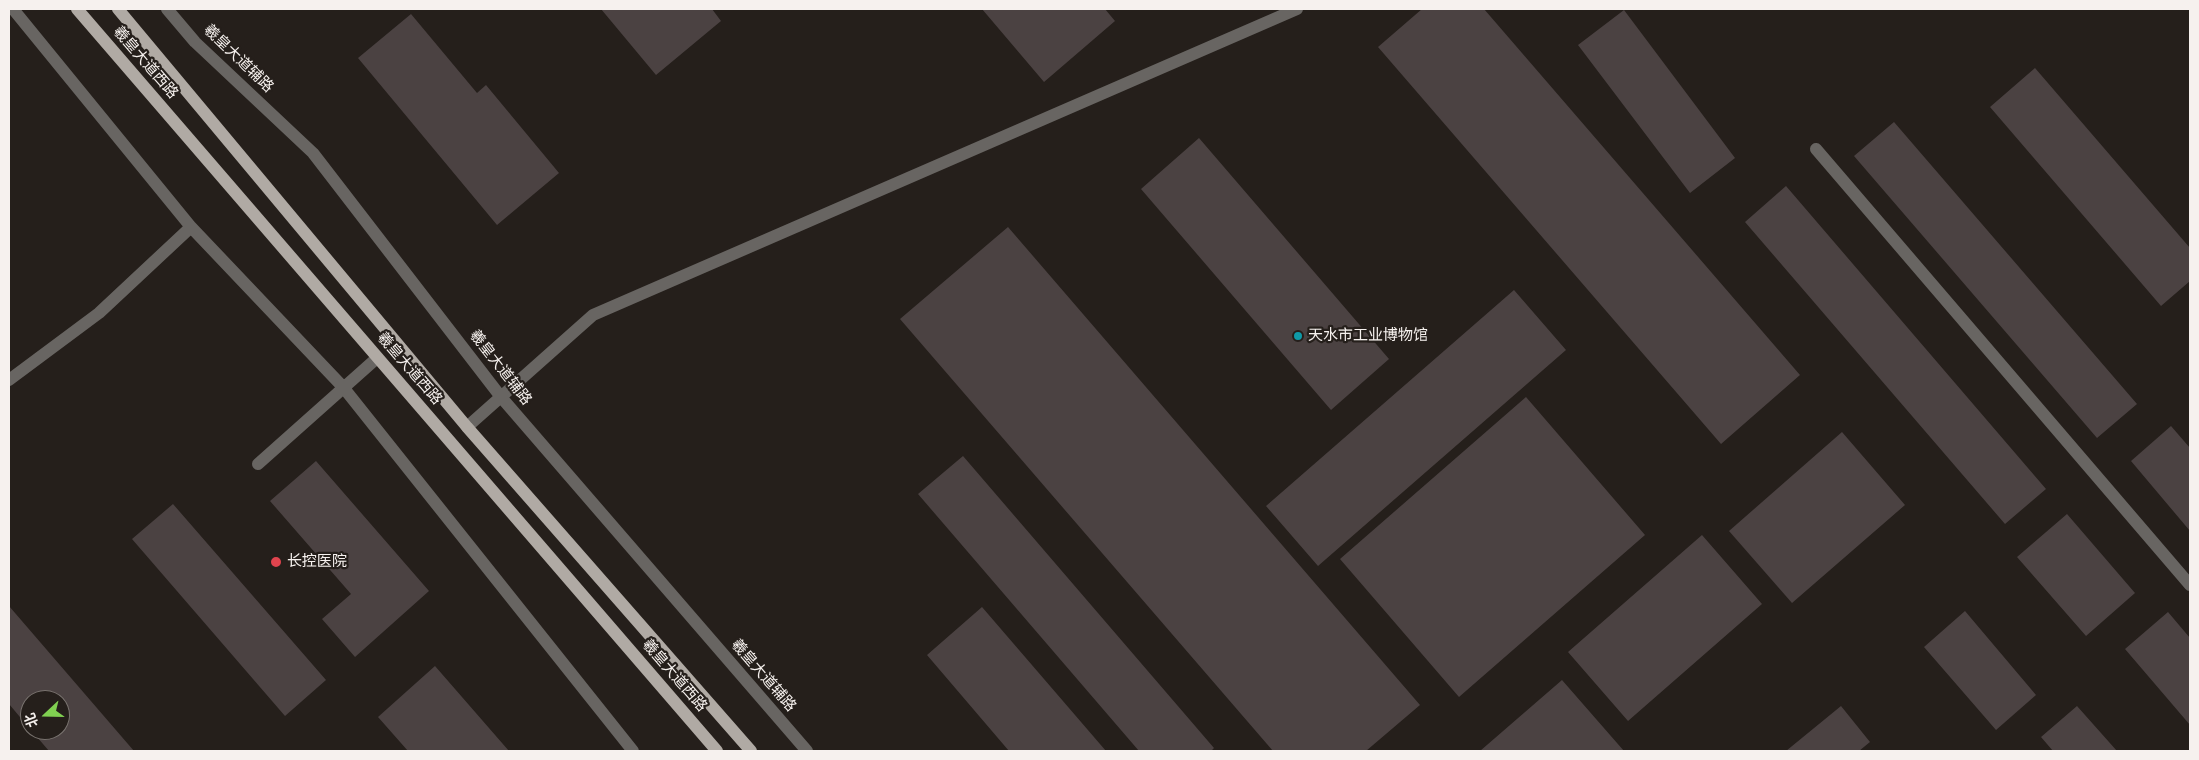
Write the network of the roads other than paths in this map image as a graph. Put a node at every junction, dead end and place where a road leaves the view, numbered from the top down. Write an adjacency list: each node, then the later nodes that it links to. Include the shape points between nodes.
1 (13, 9): 7 (street)
2 (77, 9): 8 (main road, 羲皇大道西路)
3 (118, 9): 12 (main road, 羲皇大道西路)
4 (167, 9): 11 (street, 羲皇大道辅路, via 195,42 313,153)
5 (1297, 9): 11 (street, via 593,315)
6 (1816, 149): 14 (street)
7 (191, 227): 9 (street, via 99,313); 10 (street)
8 (377, 358): 10 (street); 16 (main road, 羲皇大道西路)
9 (9, 380)
10 (343, 387): 13 (street); 15 (street)
11 (501, 397): 12 (street); 18 (street, 羲皇大道辅路)
12 (467, 428): 17 (main road, 羲皇大道西路)
13 (258, 464)
14 (2190, 585)
15 (633, 751)
16 (717, 751)
17 (751, 751)
18 (807, 751)

